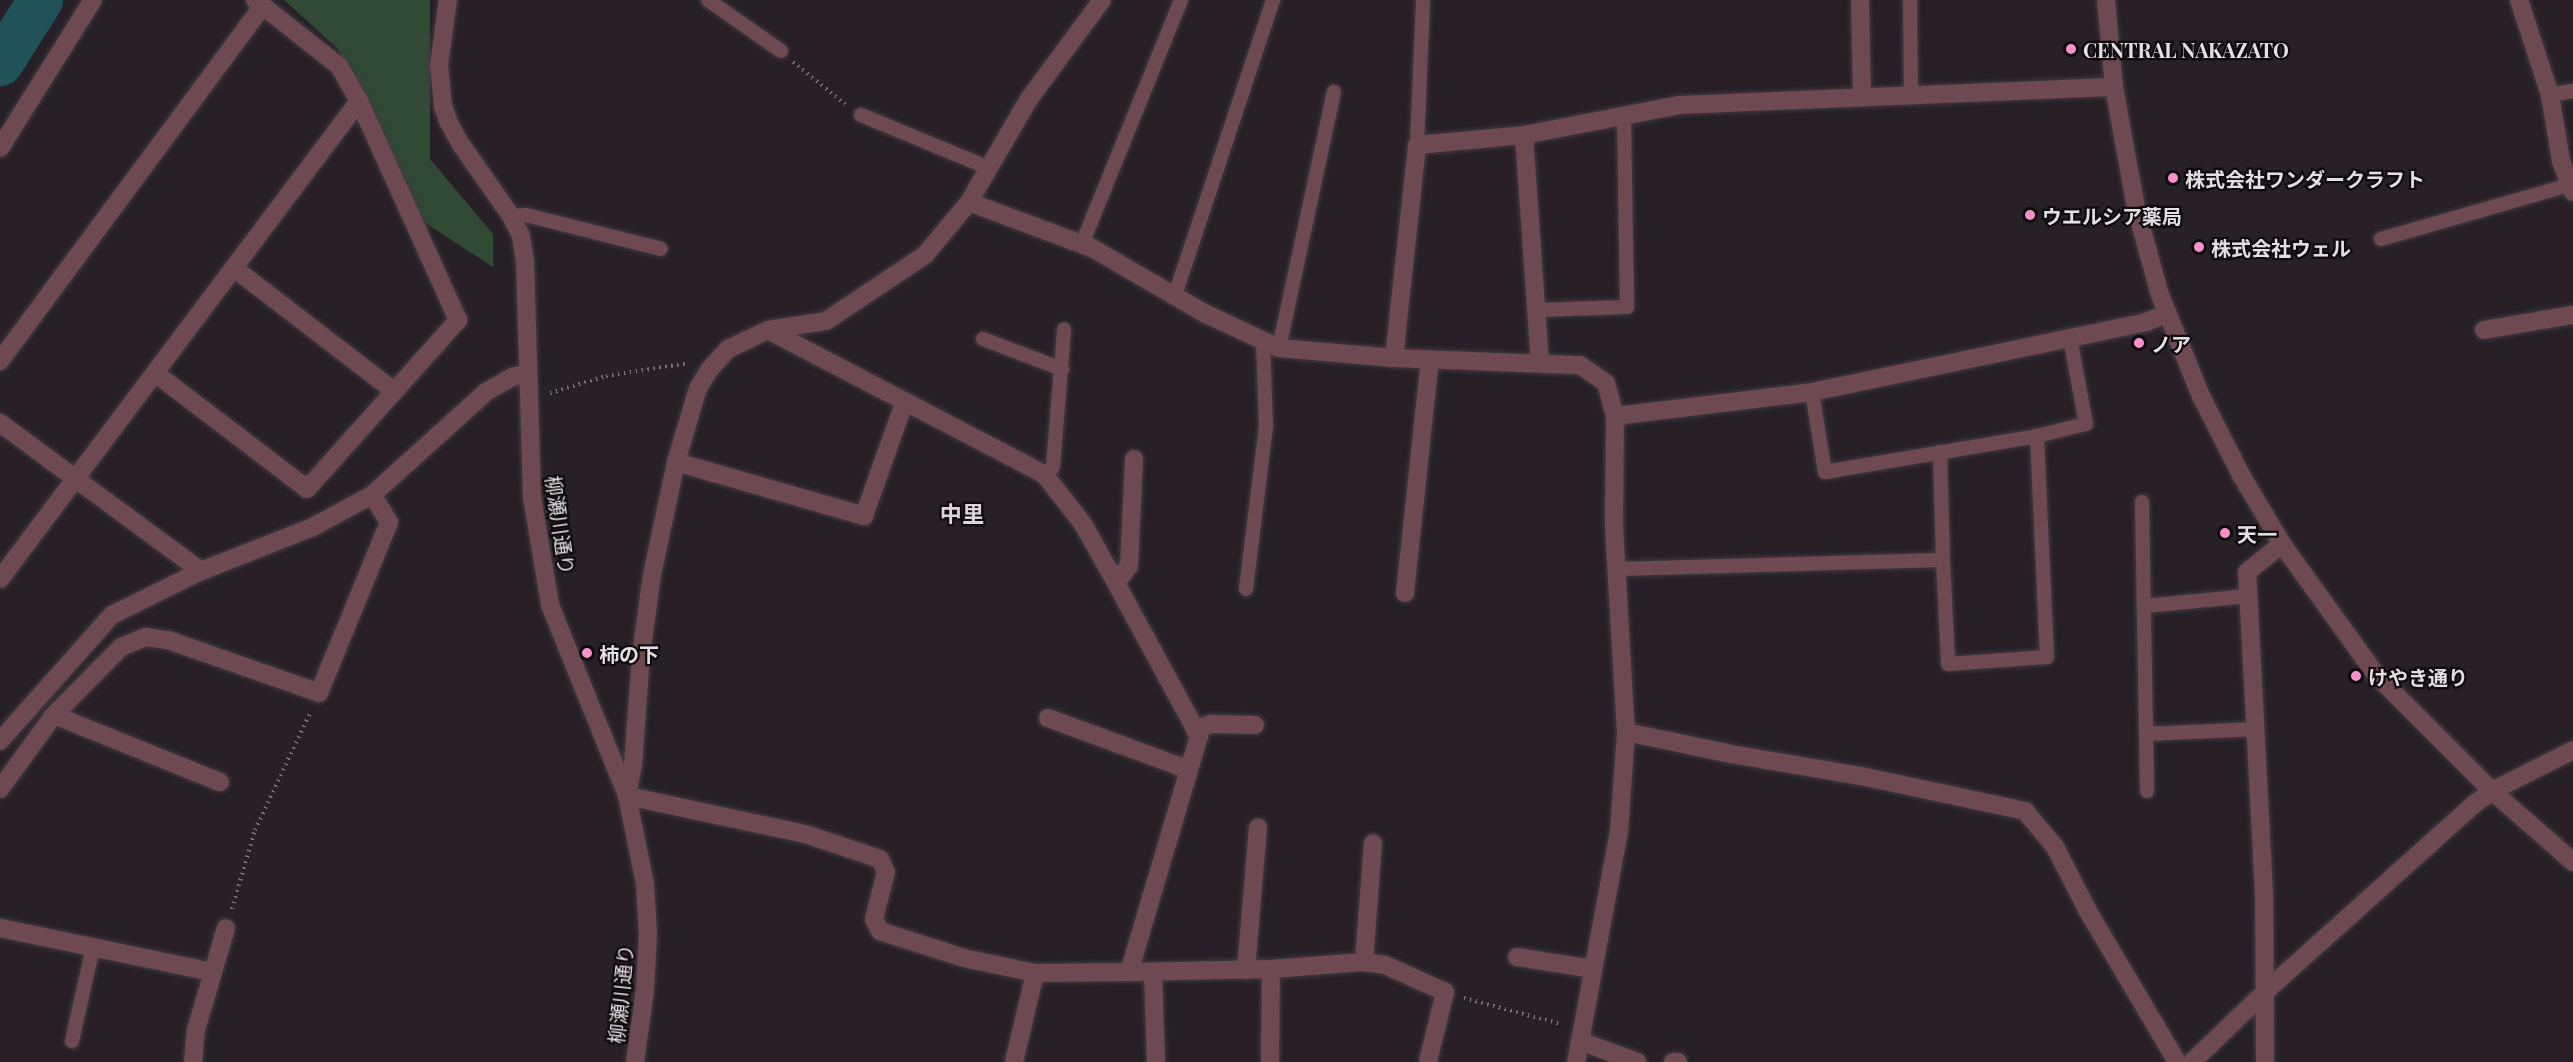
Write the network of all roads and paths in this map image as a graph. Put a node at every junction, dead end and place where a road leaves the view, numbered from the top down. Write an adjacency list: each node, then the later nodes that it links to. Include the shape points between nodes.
1 (93, 0): 25 (street)
2 (448, 0): 29 (street, 柳瀬川通り, via 439,65 443,106 462,146)
3 (708, 0): 13 (lane)
4 (1102, 0): 26 (street, via 1029,99)
5 (1181, 0): 31 (lane)
6 (1273, 0): 34 (lane)
7 (1422, 0): 24 (lane)
8 (1860, 0): 19 (street)
9 (1910, 0): 17 (lane)
10 (2106, 0): 14 (street)
11 (2519, 0): 18 (street)
12 (259, 3): 20 (street, via 339,66); 46 (street)
13 (780, 51): 21 (path)
14 (2114, 87): 17 (street); 36 (street, via 2136,208)
15 (2573, 91): 18 (lane)
16 (1334, 93): 43 (lane)
17 (1911, 94): 19 (street)
18 (2550, 95): 27 (street, via 2561,161)
19 (1862, 96): 22 (street, via 1680,105)
20 (359, 101): 33 (street); 52 (street, via 458,320)
21 (861, 115): 26 (lane)
22 (1624, 116): 23 (street); 35 (lane, via 1627,308)
23 (1524, 135): 24 (street); 35 (street)
24 (1418, 145): 44 (street)
25 (0, 148)
26 (989, 168): 28 (street)
27 (2572, 187): 30 (lane)
28 (969, 202): 31 (street); 38 (street, via 925,255 826,321)
29 (511, 216): 32 (lane, via 526,215); 51 (street, 柳瀬川通り, via 521,236 525,260)
30 (2381, 238)
31 (1082, 244): 34 (street)
32 (661, 249)
33 (234, 268): 50 (street); 52 (street)
34 (1175, 295): 43 (street)
35 (1537, 310): 47 (street)
36 (2167, 314): 41 (street); 66 (street, via 2206,406)
37 (2573, 315): 40 (street)
38 (768, 330): 48 (street, via 728,349); 55 (street)
39 (1064, 330): 49 (lane)
40 (2484, 330)
41 (2070, 338): 53 (street); 58 (lane, via 2086,424)
42 (983, 339): 49 (lane)
43 (1271, 344): 44 (street); 72 (lane, via 1266,427)
44 (1394, 358): 45 (street)
45 (1430, 359): 47 (street); 73 (street)
46 (0, 361)
47 (1540, 363): 56 (street, via 1580,365 1606,382)
48 (710, 369): 54 (path, via 688,363 606,376); 61 (street, via 690,410)
49 (1062, 369): 62 (lane, via 1053,466)
50 (155, 373): 52 (street, via 307,489); 63 (street)
51 (528, 373): 54 (street, 柳瀬川通り); 64 (street, via 512,376 486,392)
52 (394, 391)
53 (1812, 392): 56 (street); 59 (lane, via 1825,472)
54 (529, 399): 91 (street, 柳瀬川通り, via 532,497 550,605)
55 (904, 403): 61 (street, via 864,516); 62 (street)
56 (1616, 416): 68 (street)
57 (0, 423): 63 (street)
58 (2037, 436): 59 (lane); 67 (lane, via 2047,657 1948,664)
59 (1940, 452): 67 (lane)
60 (1134, 459): 71 (street, via 1129,566)
61 (676, 462): 91 (street, via 652,574 640,655 633,766)
62 (1044, 474): 71 (street, via 1083,524)
63 (76, 480): 69 (street); 70 (street)
64 (372, 495): 69 (street, via 311,528); 76 (street, via 389,522)
65 (2142, 502): 75 (lane)
66 (2282, 544): 74 (street, via 2247,572); 90 (street, via 2376,675)
67 (1943, 560): 68 (lane)
68 (1616, 569): 82 (street)
69 (201, 571): 84 (street, via 112,615)
70 (0, 579)
71 (1116, 583): 81 (street)
72 (1246, 588)
73 (1405, 593)
74 (2247, 596): 75 (lane); 80 (street)
75 (2144, 606): 83 (lane)
76 (319, 693): 77 (street, via 168,640 146,637 121,647); 96 (path, via 255,830)
77 (54, 715): 87 (street); 88 (street)
78 (1048, 718): 86 (street)
79 (1255, 726): 81 (street, via 1211,724)
80 (2257, 729): 83 (lane); 107 (street)
81 (1195, 730): 86 (street, via 1199,736)
82 (1626, 732): 101 (street, via 1619,831); 119 (street, via 2025,811 2055,847 2089,913)
83 (2146, 734): 89 (lane)
84 (0, 741)
85 (2573, 750): 90 (street)
86 (1189, 770): 104 (street)
87 (220, 782)
88 (0, 789)
89 (2147, 791)
90 (2492, 791): 94 (street); 107 (street)
91 (627, 796): 106 (street, via 805,834 880,859 886,872 874,919 880,931 964,958); 112 (street, 柳瀬川通り, via 645,884 648,934)
92 (1258, 828): 102 (street)
93 (1373, 843): 99 (street)
94 (2573, 862)
95 (0, 928): 97 (street)
96 (226, 928): 103 (street)
97 (93, 946): 103 (street); 110 (lane)
98 (1517, 957): 101 (street)
99 (1364, 962): 100 (street); 108 (street, via 1385,965)
100 (1271, 969): 102 (street); 115 (street)
101 (1593, 969): 109 (street)
102 (1246, 970): 105 (street)
103 (213, 972): 111 (street, via 196,1030)
104 (1129, 972): 105 (street); 106 (street)
105 (1153, 972): 114 (street)
106 (1035, 973): 113 (street)
107 (2266, 990): 120 (street); 121 (street)
108 (1445, 992): 109 (path); 116 (street)
109 (1581, 1035): 117 (street); 118 (street)
110 (72, 1041)
111 (193, 1062)
112 (635, 1062)
113 (1014, 1062)
114 (1156, 1062)
115 (1270, 1062)
116 (1428, 1062)
117 (1576, 1062)
118 (1637, 1062)
119 (2177, 1062)
120 (2192, 1062)
121 (2265, 1062)

